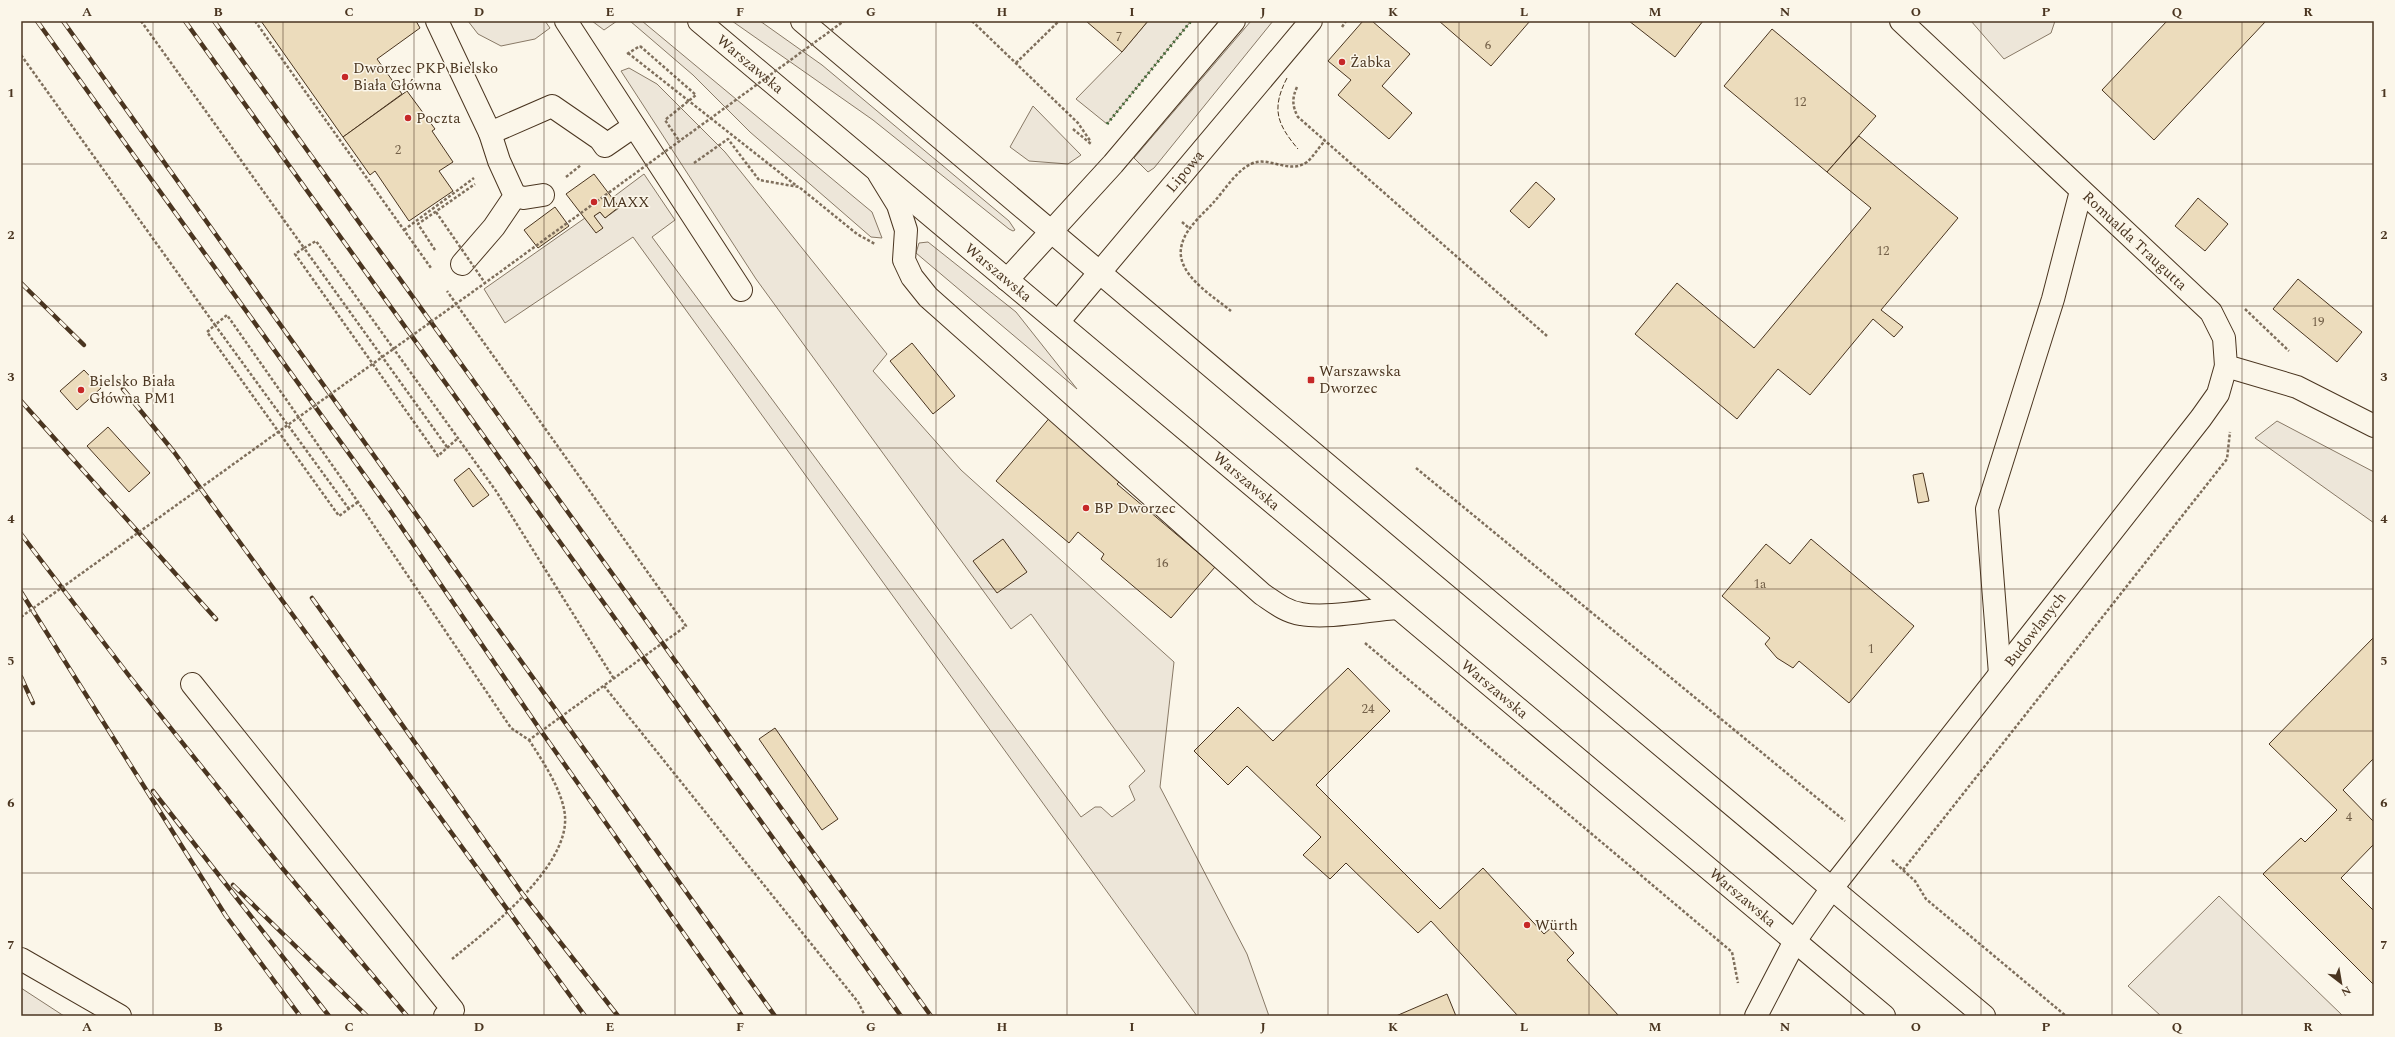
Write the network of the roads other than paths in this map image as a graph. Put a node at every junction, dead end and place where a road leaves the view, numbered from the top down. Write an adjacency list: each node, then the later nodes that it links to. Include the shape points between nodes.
1 (437, 21): 9 (main road)
2 (699, 21): 10 (main road, Warszawska)
3 (802, 21): 14 (main road)
4 (1234, 21): 14 (main road, via 1165,104)
5 (1311, 21): 16 (main road, Lipowa)
6 (1901, 21): 11 (main road, Romualda Traugutta)
7 (571, 24): 8 (main road)
8 (634, 126): 9 (main road, via 605,146 600,139 552,106); 18 (main road)
9 (490, 133): 13 (main road)
10 (875, 167): 17 (main road, Warszawska); 22 (main road, via 900,211 906,230 904,260 912,277 928,297 1262,594 1282,607 1300,614)
11 (2081, 191): 20 (main road, Romualda Traugutta, via 2211,312 2224,338); 23 (main road, via 2053,299 1986,509)
12 (543, 194): 13 (main road, via 524,198)
13 (515, 196): 15 (main road, via 494,227)
14 (1051, 231): 16 (main road); 17 (main road)
15 (462, 264)
16 (1101, 274): 19 (main road, Lipowa); 25 (main road)
17 (1007, 280): 19 (main road, Warszawska)
18 (741, 290)
19 (1058, 322): 22 (main road, Warszawska)
20 (2226, 366): 21 (main road, via 2297,387); 23 (main road, Budowlanych, via 2218,394 2201,418)
21 (2374, 426)
22 (1397, 608): 26 (main road, Warszawska)
23 (2000, 674): 25 (main road, Budowlanych)
24 (192, 684): 28 (main road, via 428,979)
25 (1832, 888): 26 (main road); 32 (main road)
26 (1795, 941): 30 (main road); 31 (main road, Warszawska)
27 (21, 959): 29 (main road)
28 (449, 1013)
29 (120, 1016)
30 (1756, 1016)
31 (1884, 1016)
32 (1984, 1016)

